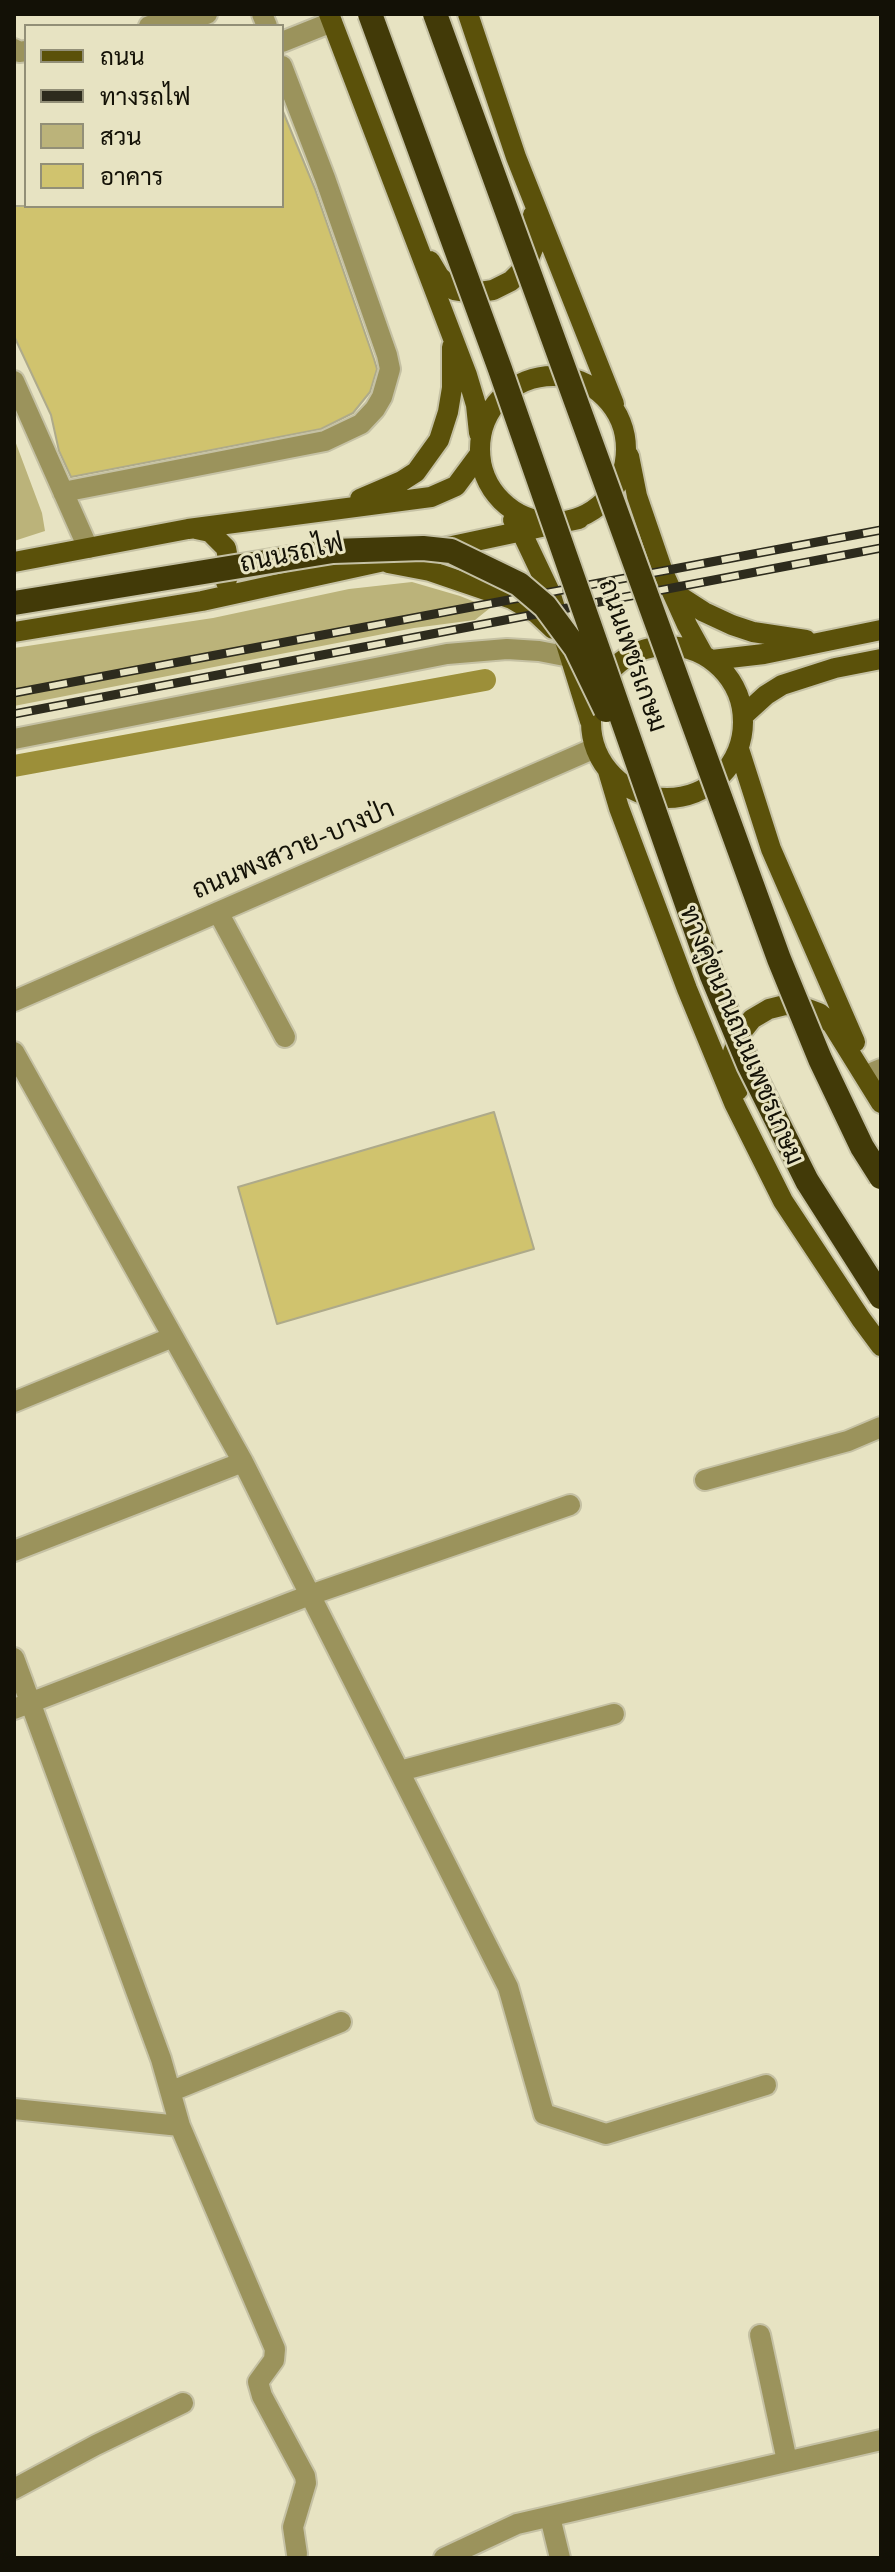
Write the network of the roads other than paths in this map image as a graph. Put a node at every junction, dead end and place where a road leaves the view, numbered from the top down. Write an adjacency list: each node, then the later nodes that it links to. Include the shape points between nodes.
1 (207, 14): 6 (street)
2 (370, 14): 41 (highway, ถนนเพชรเกษม, bridge)
3 (435, 14): 47 (highway, ถนนเพชรเกษม, bridge, via 779,959 820,1059)
4 (468, 14): 9 (main road)
5 (331, 18): 7 (street); 10 (main road)
6 (159, 24)
7 (284, 41)
8 (284, 71): 16 (street, via 387,355 390,369 382,397 361,424 325,441)
9 (516, 157): 10 (main road, via 536,225 526,266 511,281 493,290 454,290 439,276); 13 (main road)
10 (404, 213): 11 (main road)
11 (452, 336): 15 (main road, via 476,405); 18 (main road, via 448,412 430,455 402,481)
12 (14, 381): 16 (street)
13 (621, 421): 14 (main road); 15 (main road, ถนนรถไฟ, via 608,400 589,385 543,376 500,397 486,417)
14 (626, 444): 19 (main road, via 615,489); 25 (main road, via 637,496)
15 (479, 448): 17 (main road); 18 (main road, ถนนรถไฟ, via 456,486 444,493)
16 (63, 492): 22 (street)
17 (494, 494): 19 (main road, via 532,520 556,524); 21 (main road)
18 (326, 511): 20 (main road, ถนนรถไฟ)
19 (579, 519): 21 (main road, ถนนรถไฟ)
20 (188, 529): 22 (main road, ถนนรถไฟ); 26 (main road, via 210,532 229,559 221,590)
21 (521, 531): 23 (main road, ถนนรถไฟ); 31 (main road, via 550,592)
22 (88, 548): 24 (main road, ถนนรถไฟ)
23 (382, 561): 26 (main road, ถนนรถไฟ); 31 (main road, via 512,599 536,613)
24 (14, 562)
25 (673, 592): 30 (main road, via 732,625); 32 (main road)
26 (202, 601): 29 (main road, ถนนรถไฟ)
27 (14, 603): 41 (highway, bridge, via 333,551 380,548 451,551 519,584 545,606 576,648)
28 (881, 630): 30 (main road)
29 (14, 632)
30 (817, 642): 32 (main road, via 764,654)
31 (567, 648): 35 (main road); 36 (street, via 447,654)
32 (708, 657): 34 (main road, via 728,675); 35 (main road, via 682,647 637,652 603,681)
33 (881, 659): 34 (main road, via 782,685)
34 (744, 715): 38 (main road)
35 (591, 725): 37 (main road)
36 (14, 739)
37 (595, 748): 39 (main road); 40 (street, ถนนพงสวาย-บางป่า)
38 (739, 749): 39 (main road, via 716,781 680,798 654,798 629,789); 45 (main road, via 771,849)
39 (608, 771): 48 (main road, ทางคู่ขนานถนนเพชรเกษม, via 687,989 734,1103)
40 (218, 912): 42 (street, ถนนพงสวาย-บางป่า); 43 (street)
41 (712, 976): 49 (highway, ถนนเพชรเกษม, bridge, via 807,1181)
42 (14, 1001)
43 (285, 1037)
44 (14, 1052): 50 (street)
45 (875, 1072): 46 (main road)
46 (881, 1100): 48 (main road, via 832,1024 819,1013 785,1005 752,1019 733,1052 733,1072)
47 (881, 1177)
48 (783, 1201): 51 (main road, ทางคู่ขนานถนนเพชรเกษม)
49 (881, 1297)
50 (173, 1337): 52 (street); 54 (street)
51 (881, 1346)
52 (14, 1402)
53 (881, 1427): 55 (street)
54 (243, 1462): 57 (street); 58 (street)
55 (705, 1480)
56 (570, 1505): 58 (street)
57 (14, 1551)
58 (310, 1595): 60 (street); 62 (street)
59 (14, 1658): 60 (street)
60 (22, 1706): 65 (street)
61 (614, 1714): 62 (street)
62 (400, 1771): 64 (street, via 508,1987 544,2114 606,2134)
63 (341, 2022): 65 (street)
64 (766, 2085)
65 (172, 2091): 67 (street)
66 (14, 2109): 67 (street)
67 (180, 2126): 74 (street, via 275,2349 274,2360 258,2382 305,2476 293,2527)
68 (760, 2335): 71 (street)
69 (183, 2403): 72 (street)
70 (881, 2440): 71 (street)
71 (787, 2461): 73 (street)
72 (14, 2489)
73 (550, 2517): 75 (street, via 517,2524); 76 (street)
74 (297, 2554)
75 (444, 2558)
76 (560, 2558)

